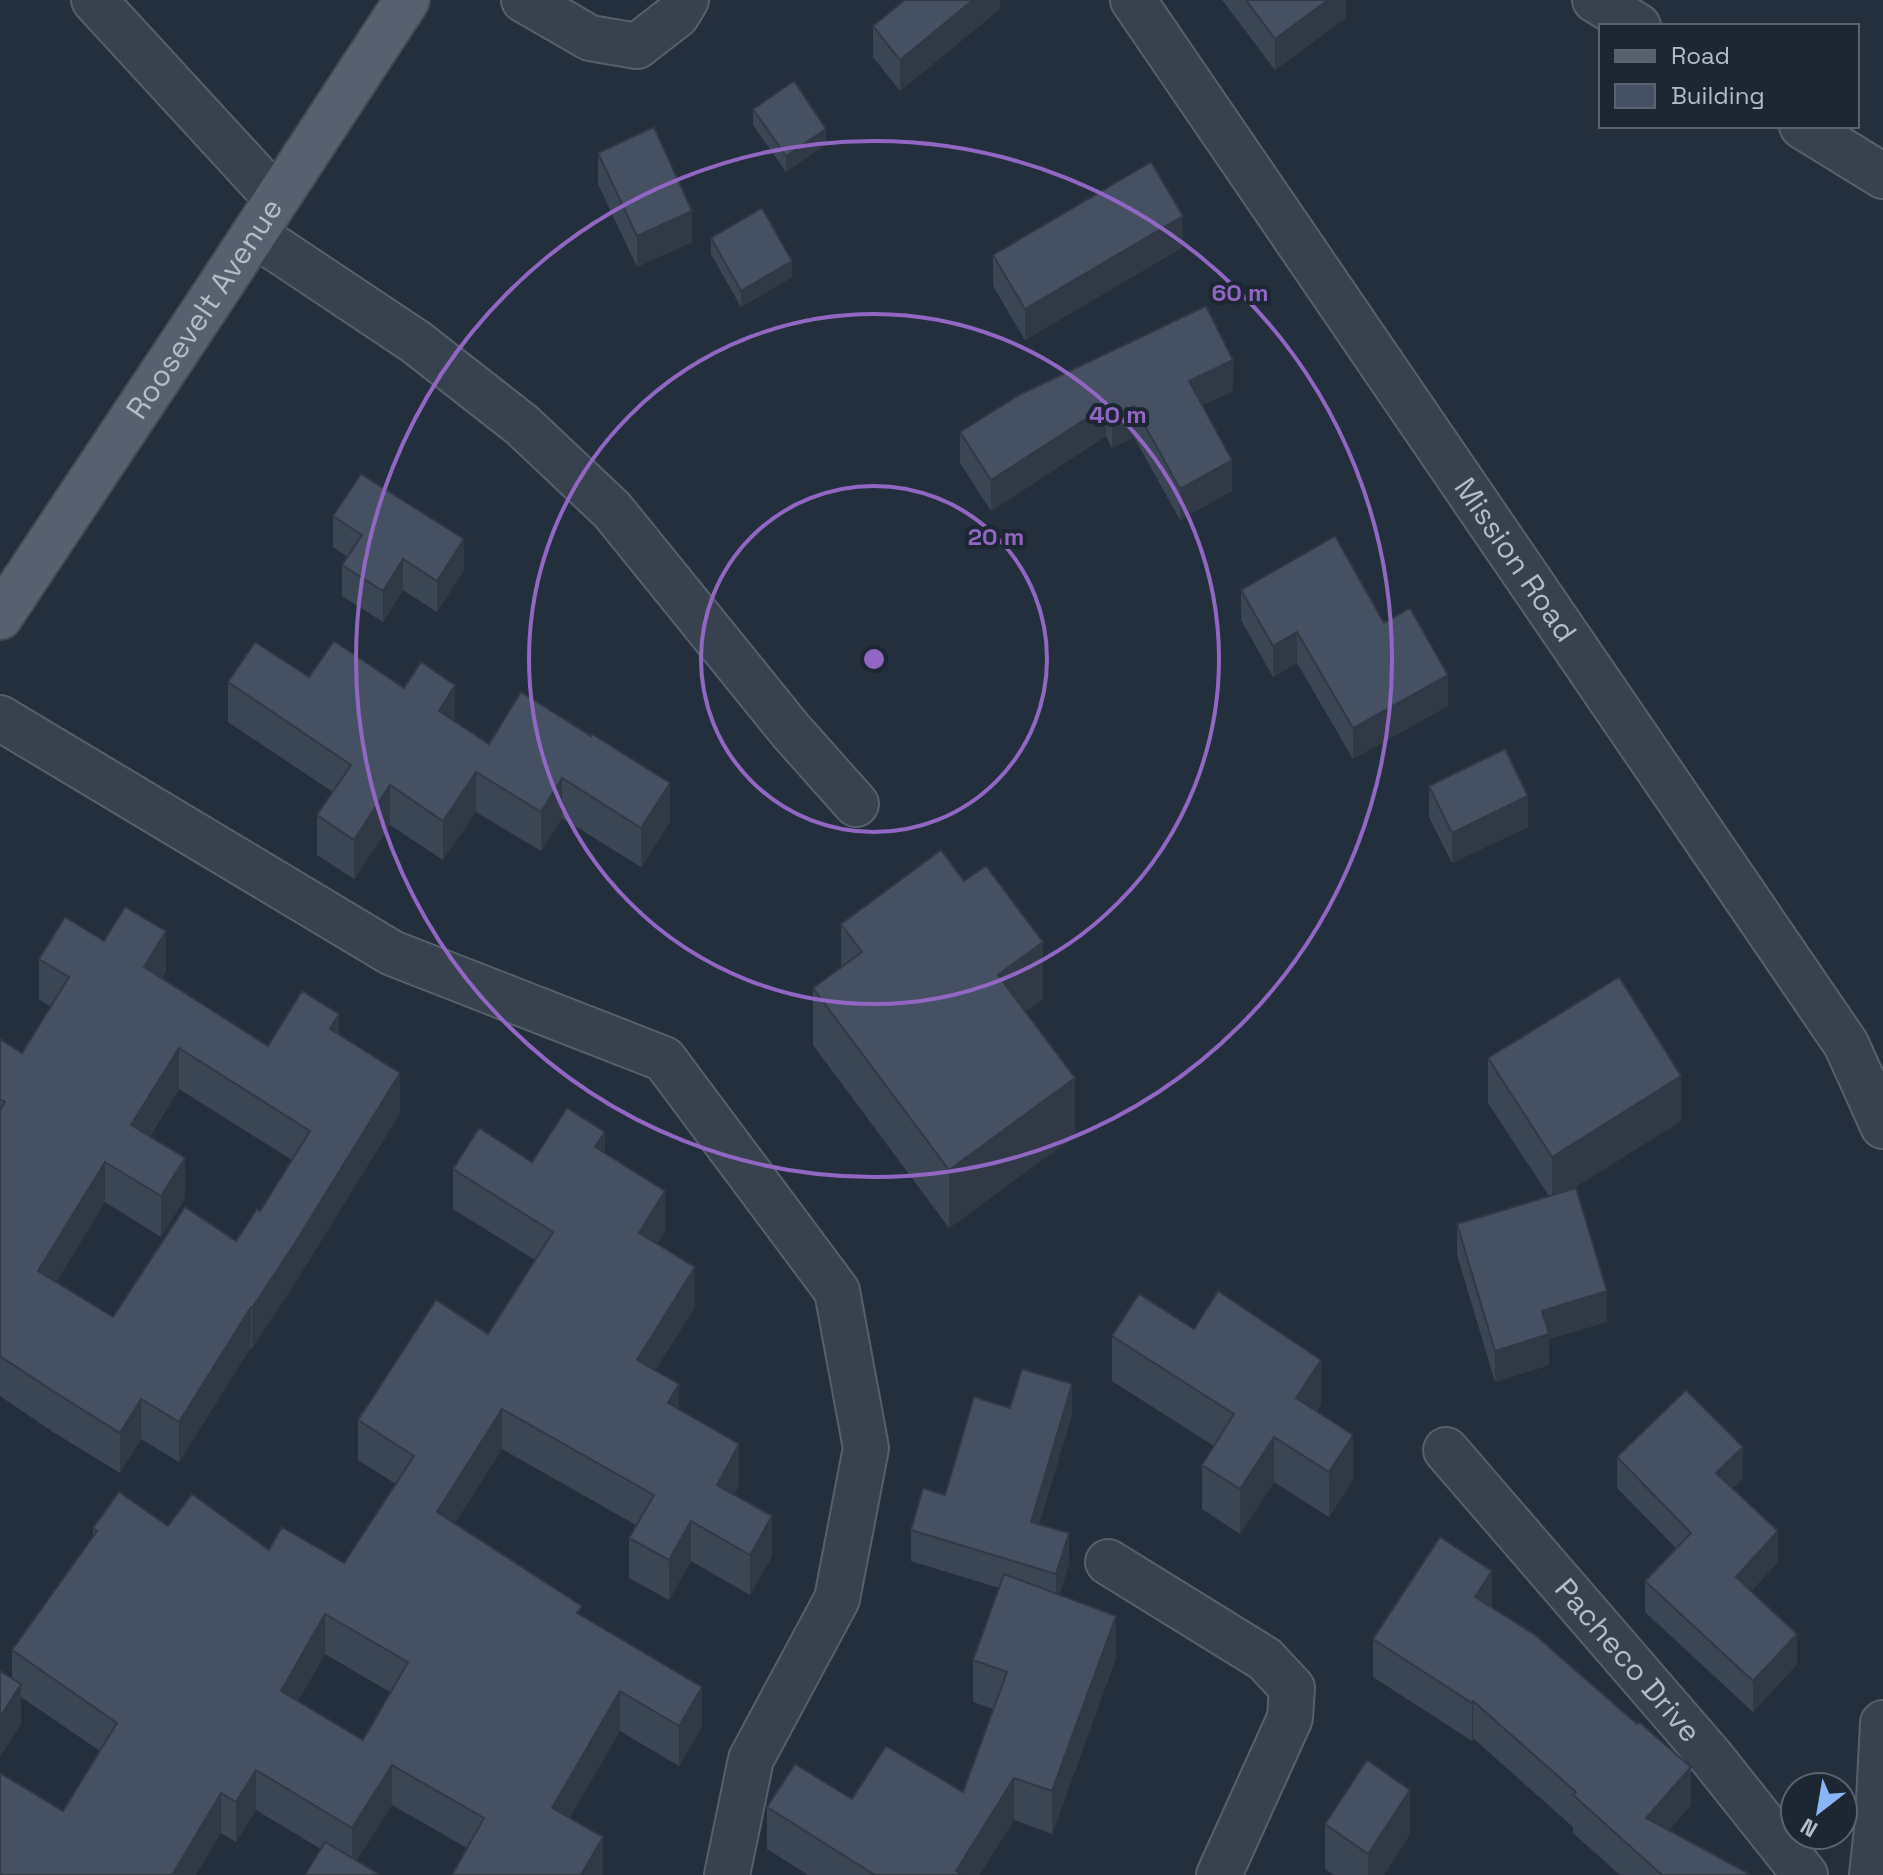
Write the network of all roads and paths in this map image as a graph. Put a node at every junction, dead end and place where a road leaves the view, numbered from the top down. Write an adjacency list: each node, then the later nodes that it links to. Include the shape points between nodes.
1 (94, 0): 8 (street)
2 (407, 0): 8 (main road, Roosevelt Avenue)
3 (524, 0): 4 (street, via 590,38 637,46 677,15)
4 (686, 0)
5 (1133, 0): 12 (street, Mission Road, via 1846,1044)
6 (1805, 128): 7 (street)
7 (1883, 176)
8 (265, 216): 9 (main road, Roosevelt Avenue); 11 (street, via 522,425 612,510)
9 (0, 617)
10 (0, 718): 16 (street, via 392,953 664,1059 837,1291 866,1448 837,1599 751,1759)
11 (856, 804)
12 (1883, 1126)
13 (1446, 1450): 18 (street, Pacheco Drive, via 1712,1758)
14 (1108, 1562): 17 (street, via 1265,1659 1292,1688 1290,1718)
15 (1883, 1723): 19 (street)
16 (727, 1875)
17 (1219, 1875)
18 (1805, 1875)
19 (1872, 1875)

